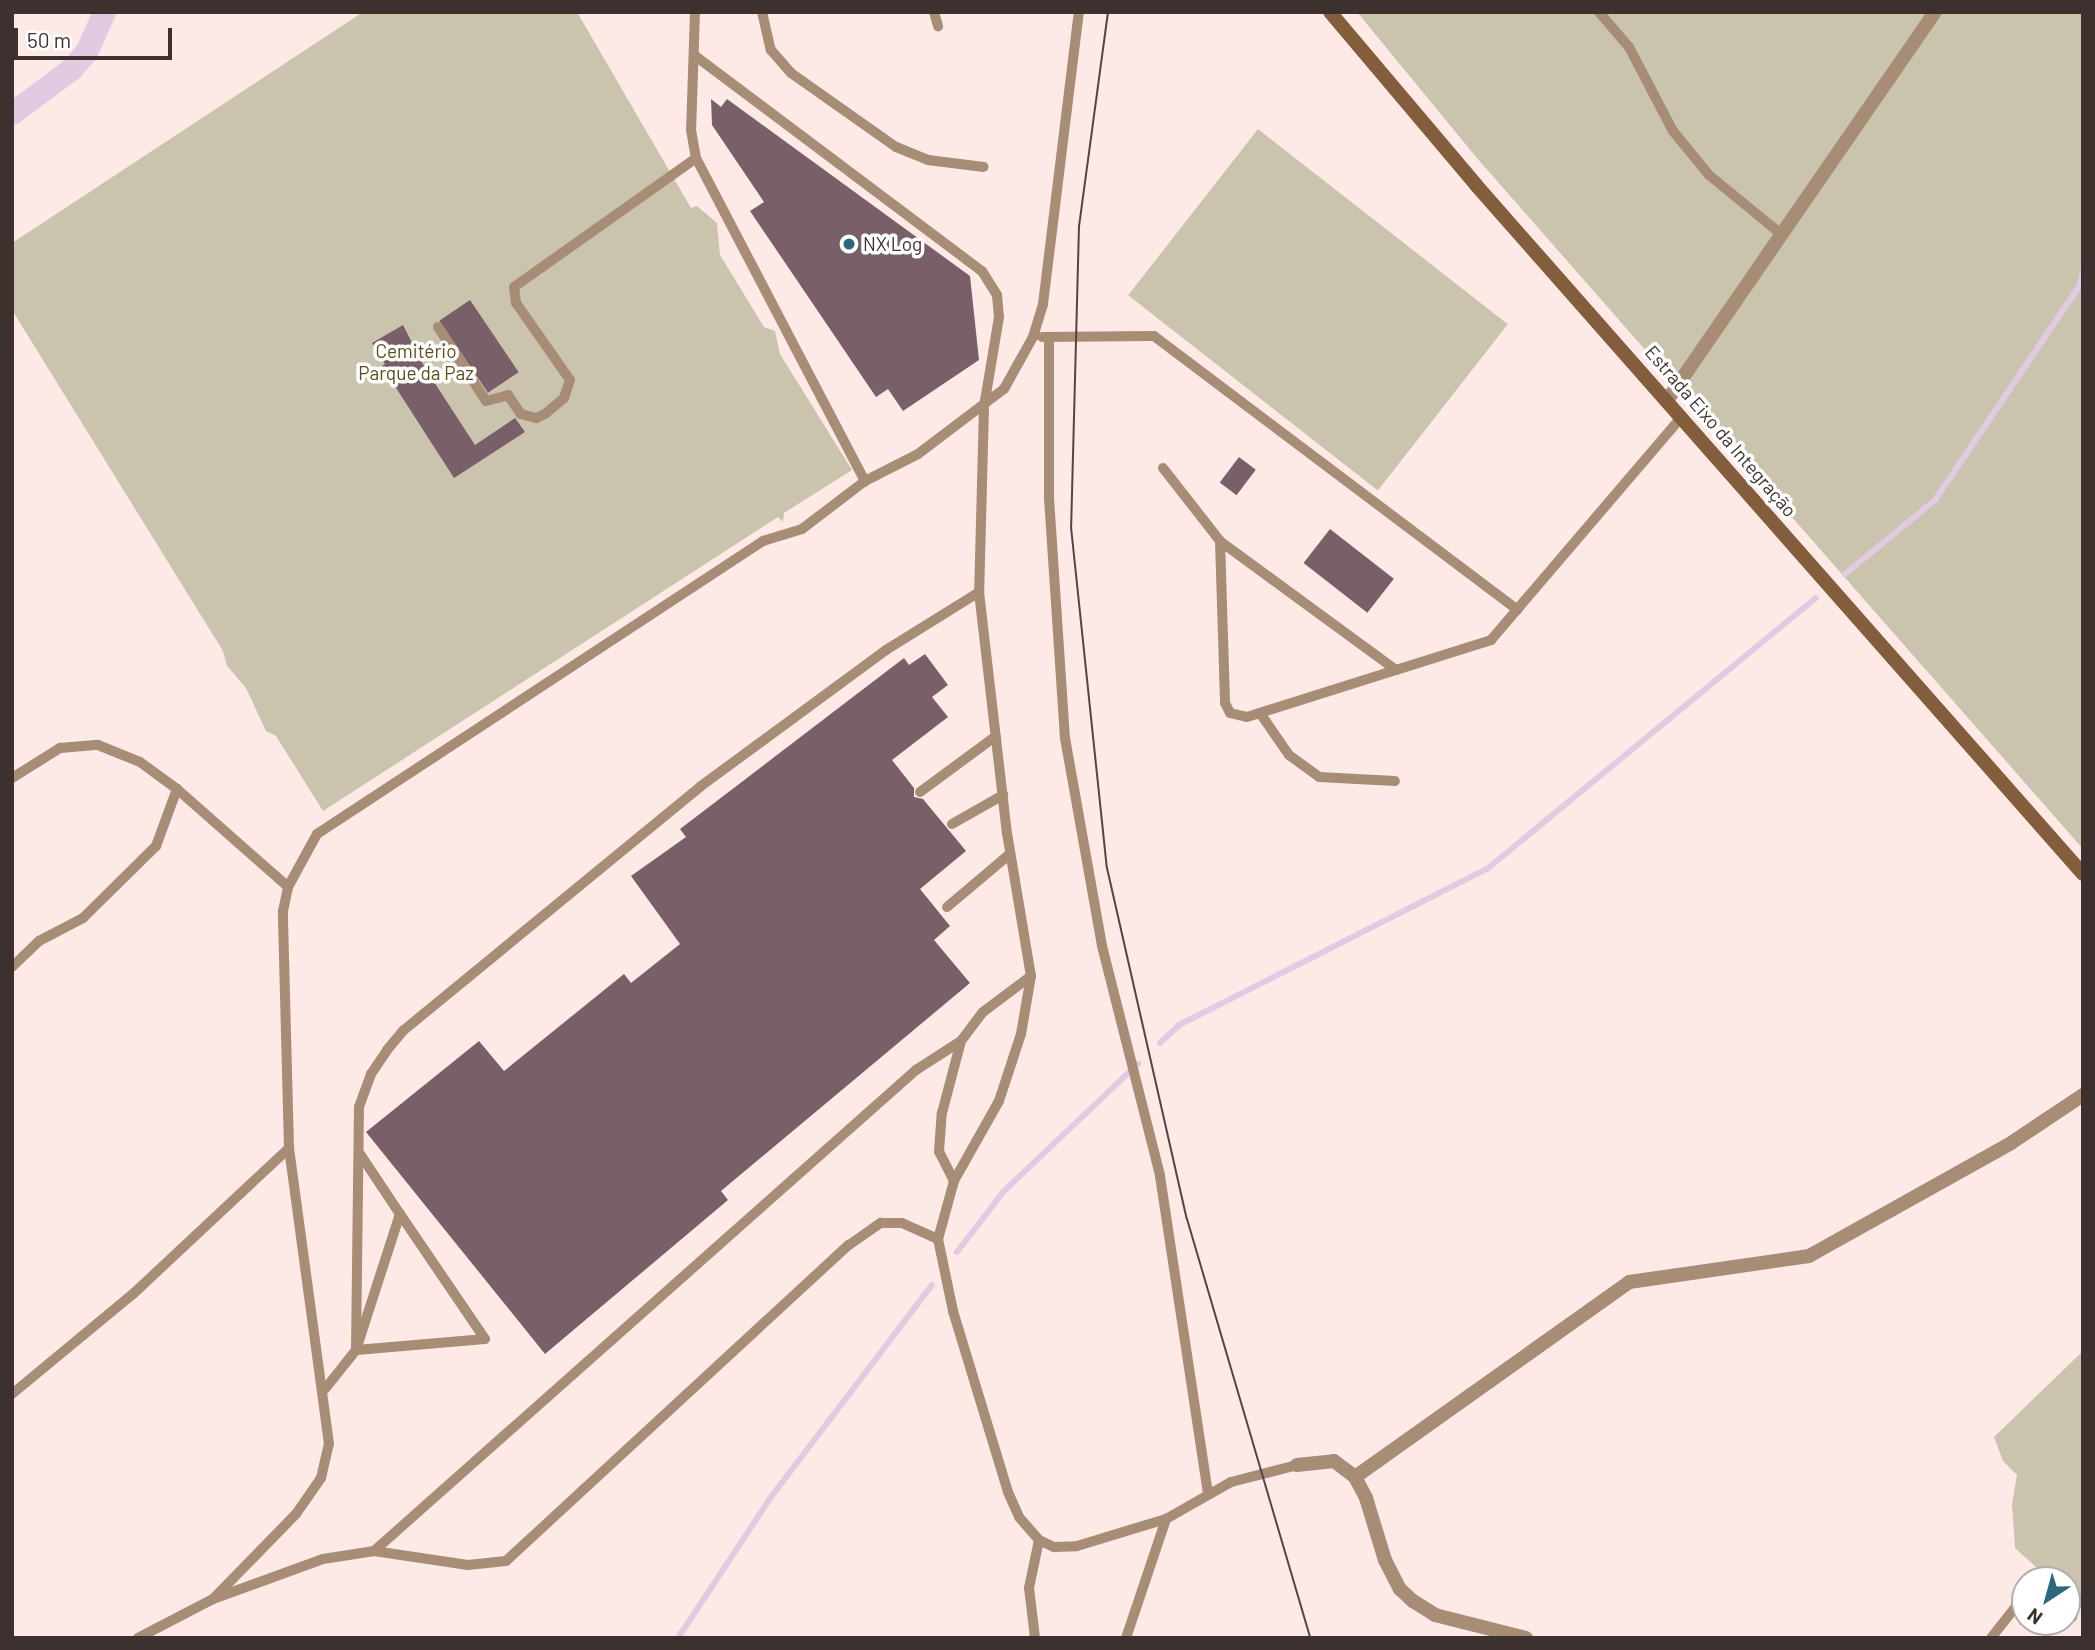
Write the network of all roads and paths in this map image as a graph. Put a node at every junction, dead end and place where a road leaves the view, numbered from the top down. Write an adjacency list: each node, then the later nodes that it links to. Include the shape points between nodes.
1 (695, 12): 9 (lane)
2 (762, 12): 11 (lane, via 772,50 791,73 875,132 928,160)
3 (934, 12): 8 (lane)
4 (1079, 12): 14 (lane, via 1044,304)
5 (1330, 12): 16 (main road, Estrada Eixo da Integração, via 1476,186)
6 (1599, 12): 12 (lane, via 1629,47 1673,131 1709,174)
7 (1935, 12): 12 (street)
8 (938, 26)
9 (694, 55): 10 (lane, via 691,130); 17 (lane, via 982,271 997,295 999,317)
10 (696, 158): 13 (lane, via 514,287 516,303 570,380 564,398 545,414 536,418 521,414 508,395 485,401); 20 (lane)
11 (984, 167)
12 (1781, 234): 16 (street)
13 (438, 327)
14 (1033, 337): 15 (lane); 17 (lane, via 1004,389)
15 (1049, 337): 23 (lane, via 1154,336); 51 (lane, via 1049,498 1065,738 1102,946 1160,1176)
16 (1668, 399): 18 (main road, Estrada Eixo da Integração)
17 (984, 408): 20 (lane, via 918,454); 22 (lane)
18 (1682, 416): 23 (lane); 34 (main road, Estrada Eixo da Integração)
19 (1163, 468): 21 (lane)
20 (865, 481): 35 (lane, via 802,529 763,541 317,834)
21 (1220, 541): 24 (lane); 25 (lane, via 1225,703 1237,717)
22 (979, 592): 26 (lane); 42 (lane, via 886,650 701,786 404,1030 370,1074 359,1108)
23 (1517, 610): 24 (lane, via 1491,639)
24 (1396, 670): 25 (lane)
25 (1260, 713): 28 (lane, via 1289,755 1319,777)
26 (996, 736): 30 (lane); 31 (lane)
27 (12, 778): 29 (lane, via 60,748 98,745 140,762)
28 (1395, 781)
29 (177, 789): 35 (lane); 37 (lane, via 149,855 82,918 39,941)
30 (920, 792)
31 (1003, 795): 32 (lane); 33 (lane)
32 (952, 824)
33 (1010, 854): 36 (lane); 38 (lane)
34 (2083, 874)
35 (288, 887): 41 (lane, via 284,911)
36 (947, 907)
37 (12, 967)
38 (1031, 976): 39 (lane, via 983,1012); 43 (lane, via 1021,1034 999,1101)
39 (961, 1041): 43 (lane, via 942,1113 939,1152); 54 (lane, via 916,1070)
40 (2083, 1095): 50 (street, via 2011,1143 1809,1256 1629,1282)
41 (289, 1148): 47 (lane); 48 (lane, via 133,1294)
42 (359, 1154): 44 (lane); 46 (lane)
43 (954, 1181): 45 (lane)
44 (400, 1214): 46 (lane); 46 (lane, via 485,1339)
45 (939, 1239): 53 (lane, via 953,1311 996,1457 1019,1517); 54 (lane, via 902,1223 881,1223 849,1245 506,1561 468,1565)
46 (356, 1350): 47 (lane)
47 (325, 1389): 55 (lane, via 329,1444 321,1478 296,1514)
48 (12, 1394)
49 (1297, 1465): 50 (street, via 1334,1461); 51 (lane, via 1261,1472)
50 (1355, 1477): 60 (street, via 1400,1589 1435,1615)
51 (1208, 1492): 52 (lane)
52 (1166, 1519): 53 (lane, via 1077,1546 1054,1547); 59 (lane)
53 (1039, 1540): 58 (lane, via 1028,1588)
54 (374, 1551): 55 (lane, via 323,1559)
55 (213, 1599): 57 (lane)
56 (2011, 1613): 61 (lane)
57 (138, 1638)
58 (1035, 1638)
59 (1126, 1638)
60 (1526, 1638)
61 (1991, 1638)

